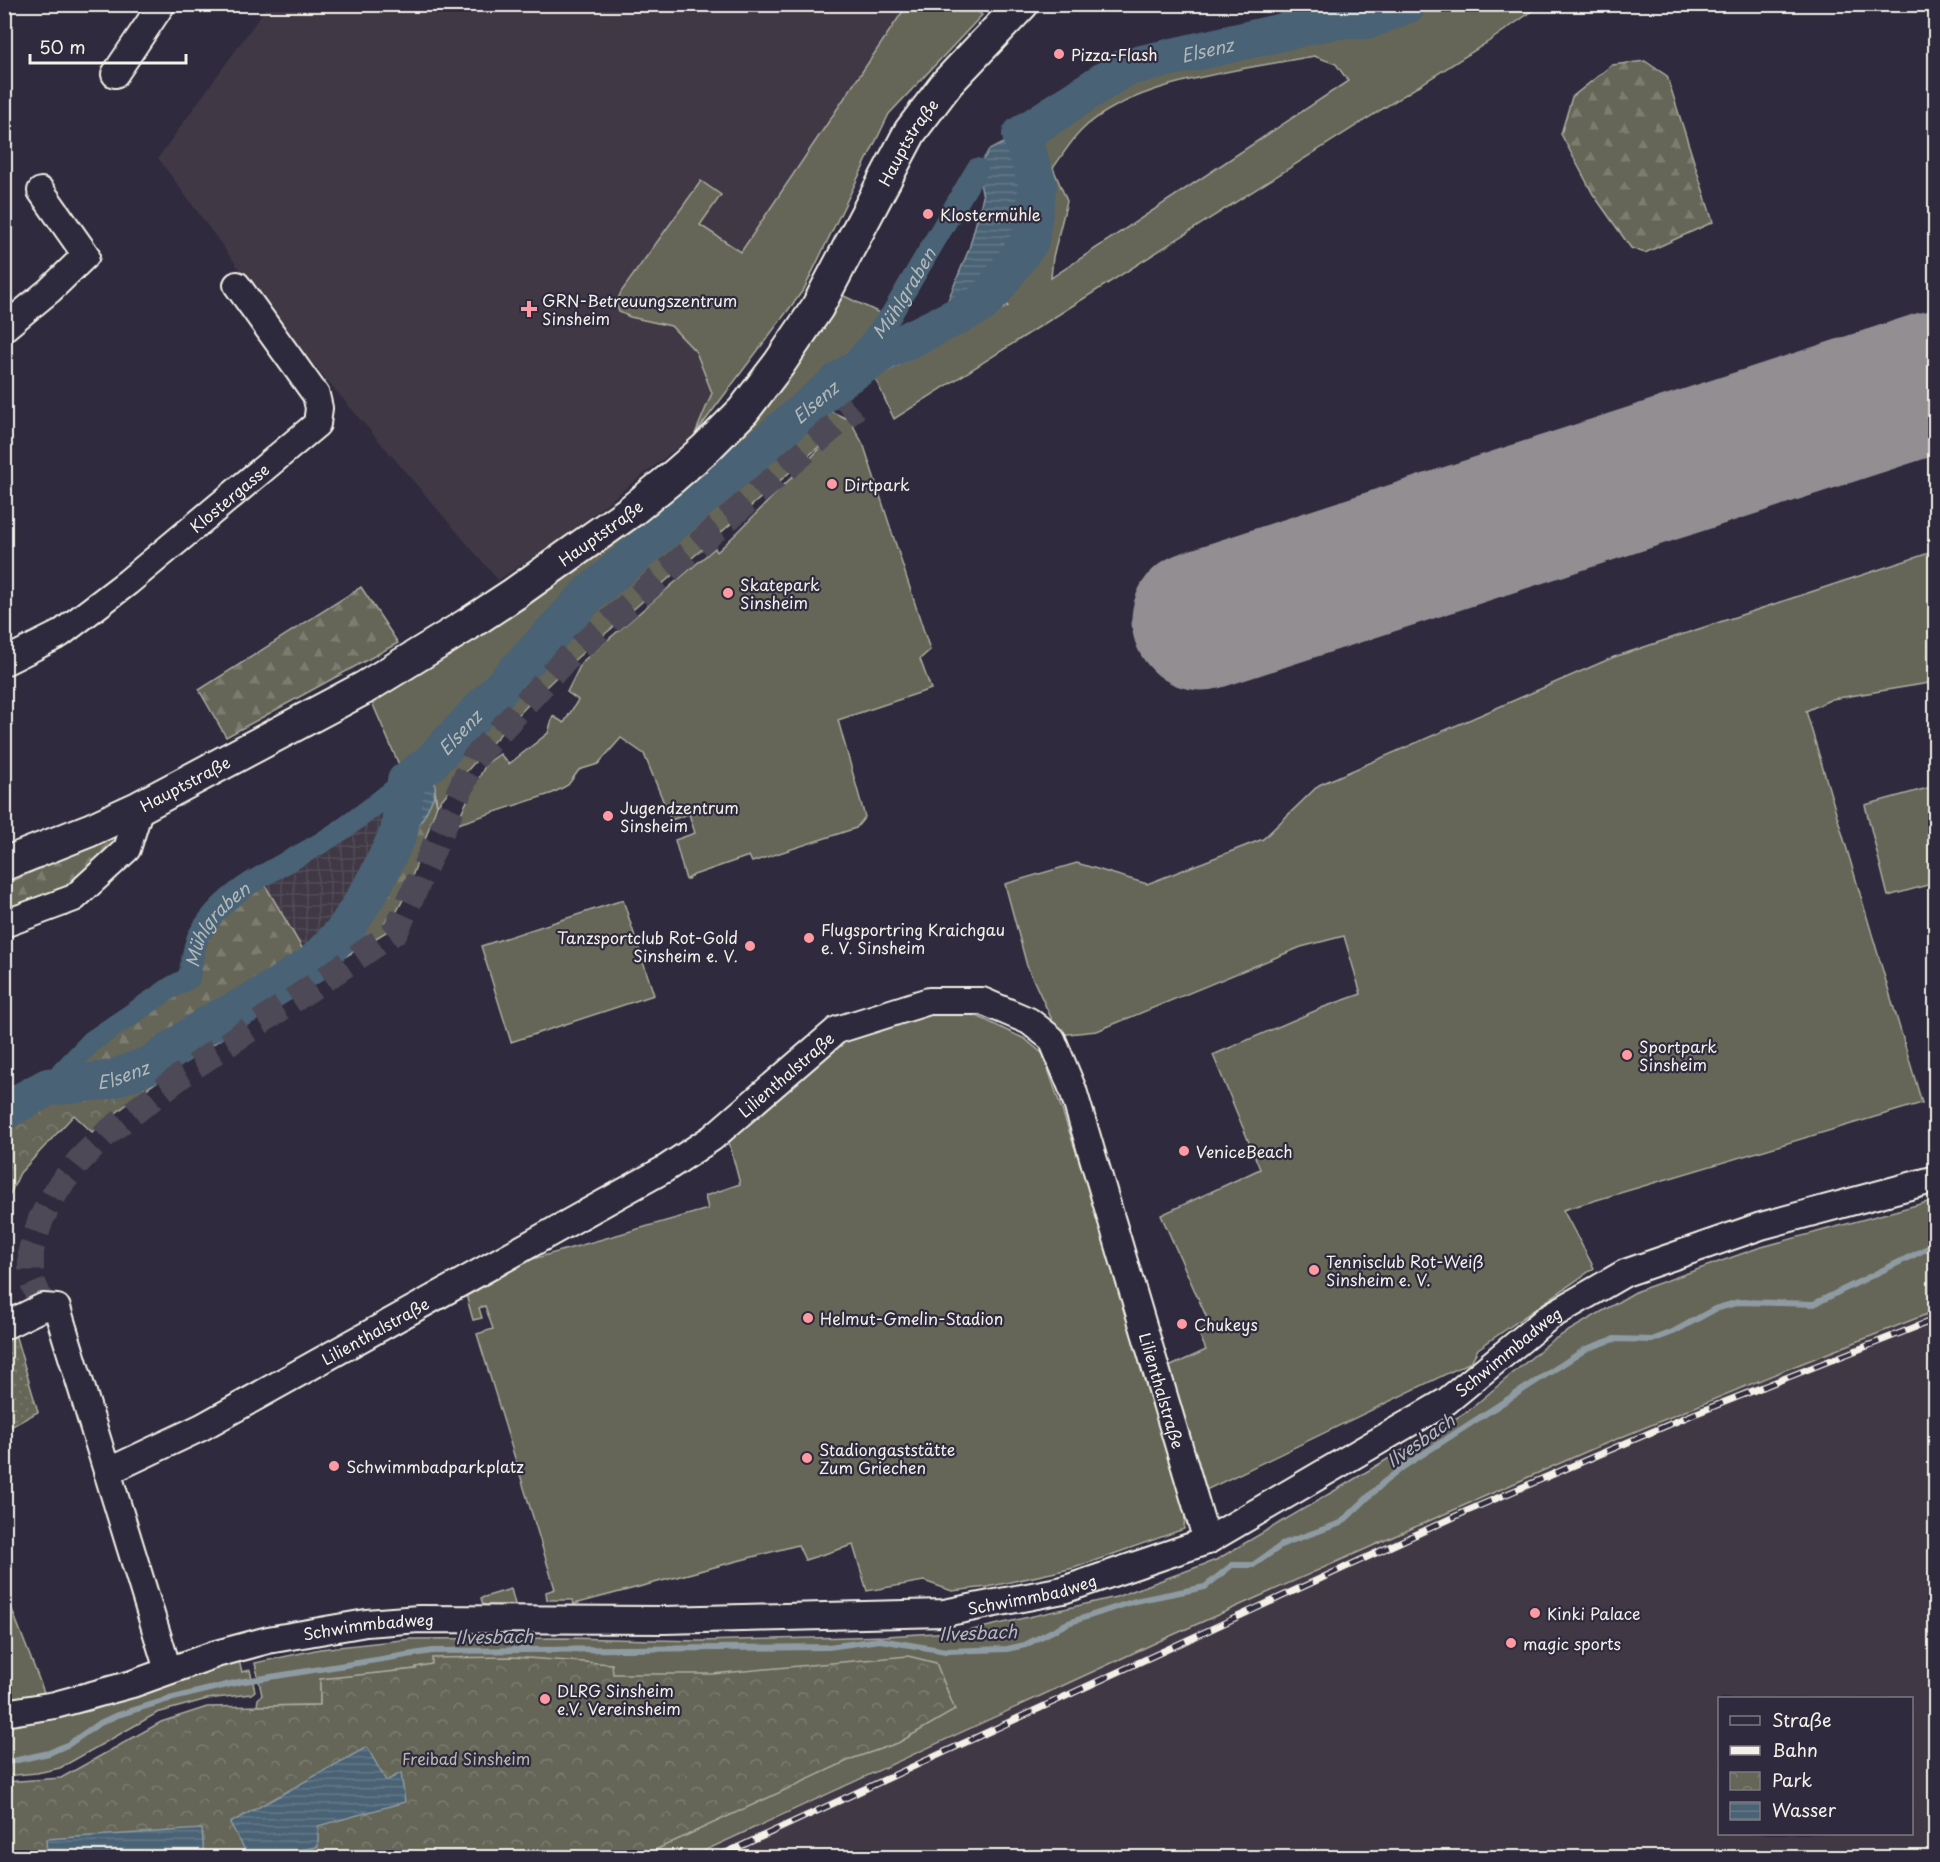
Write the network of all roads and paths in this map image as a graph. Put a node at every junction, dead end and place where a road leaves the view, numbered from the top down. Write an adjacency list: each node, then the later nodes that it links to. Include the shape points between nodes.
1 (162, 4): 3 (street)
2 (1022, 4): 8 (main road, Hauptstraße, via 948,82 910,132 817,308 743,411 705,449 631,511 467,626 364,688)
3 (115, 74)
4 (41, 191): 6 (street, via 86,255)
5 (237, 285): 7 (street, Klostergasse, via 316,395 317,424 60,634)
6 (4, 328)
7 (4, 662)
8 (140, 807): 9 (main road, Hauptstraße); 10 (street, via 127,849 74,898)
9 (4, 864)
10 (4, 924)
11 (1935, 1179): 14 (street, Schwimmbadweg, via 1761,1226 1625,1273 1549,1317 1447,1401)
12 (4, 1326): 13 (street, via 43,1307 57,1308)
13 (107, 1472): 14 (street, Lilienthalstraße, via 202,1427 665,1169 712,1138 837,1030 929,1001 982,1002 1029,1021 1052,1039 1074,1090); 15 (street)
14 (1207, 1541): 15 (street, Schwimmbadweg, via 1063,1590 944,1613 664,1620 419,1619 302,1632)
15 (168, 1670): 16 (street, Schwimmbadweg, via 54,1705)
16 (4, 1713)

